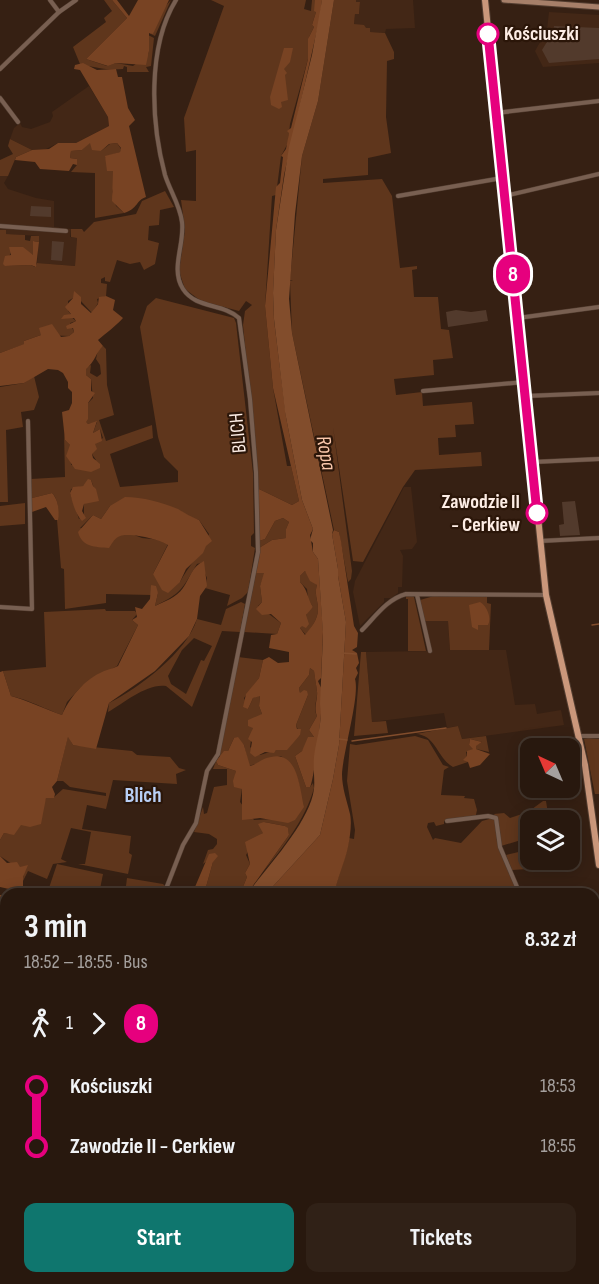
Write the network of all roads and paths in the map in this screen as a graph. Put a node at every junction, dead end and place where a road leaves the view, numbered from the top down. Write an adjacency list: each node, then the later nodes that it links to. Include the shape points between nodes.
1 (50, 0): 7 (street)
2 (76, 0): 7 (street)
3 (176, 0): 40 (street, BLICH, via 157,46 155,102 164,168 182,220 177,271 179,282 195,301 239,318 256,472 258,552 218,754 207,771 196,823)
4 (485, 0): 11 (main road)
5 (504, 0): 6 (main road)
6 (599, 8)
7 (59, 12): 8 (street)
8 (0, 69)
9 (0, 98): 12 (street)
10 (599, 101): 11 (street)
11 (495, 113): 14 (main road)
12 (18, 122)
13 (599, 174): 16 (street)
14 (502, 178): 15 (street); 16 (main road)
15 (398, 196)
16 (504, 196): 20 (main road)
17 (0, 226): 18 (street)
18 (66, 231)
19 (599, 307): 20 (street)
20 (518, 318): 21 (main road)
21 (524, 382): 22 (street); 24 (main road)
22 (423, 391)
23 (599, 393): 24 (street)
24 (525, 396): 27 (main road)
25 (28, 421): 32 (street, via 32,609)
26 (599, 459): 27 (street)
27 (532, 462): 29 (main road)
28 (599, 538): 29 (street)
29 (540, 541): 31 (main road)
30 (417, 595): 31 (street); 33 (street, via 394,599); 34 (street)
31 (546, 595): 35 (main road)
32 (0, 607)
33 (362, 630)
34 (430, 651)
35 (579, 736): 36 (street); 38 (main road)
36 (599, 736)
37 (447, 821): 41 (street, via 496,818 500,847)
38 (598, 843): 39 (main road)
39 (599, 865)
40 (166, 888)
41 (517, 888)

